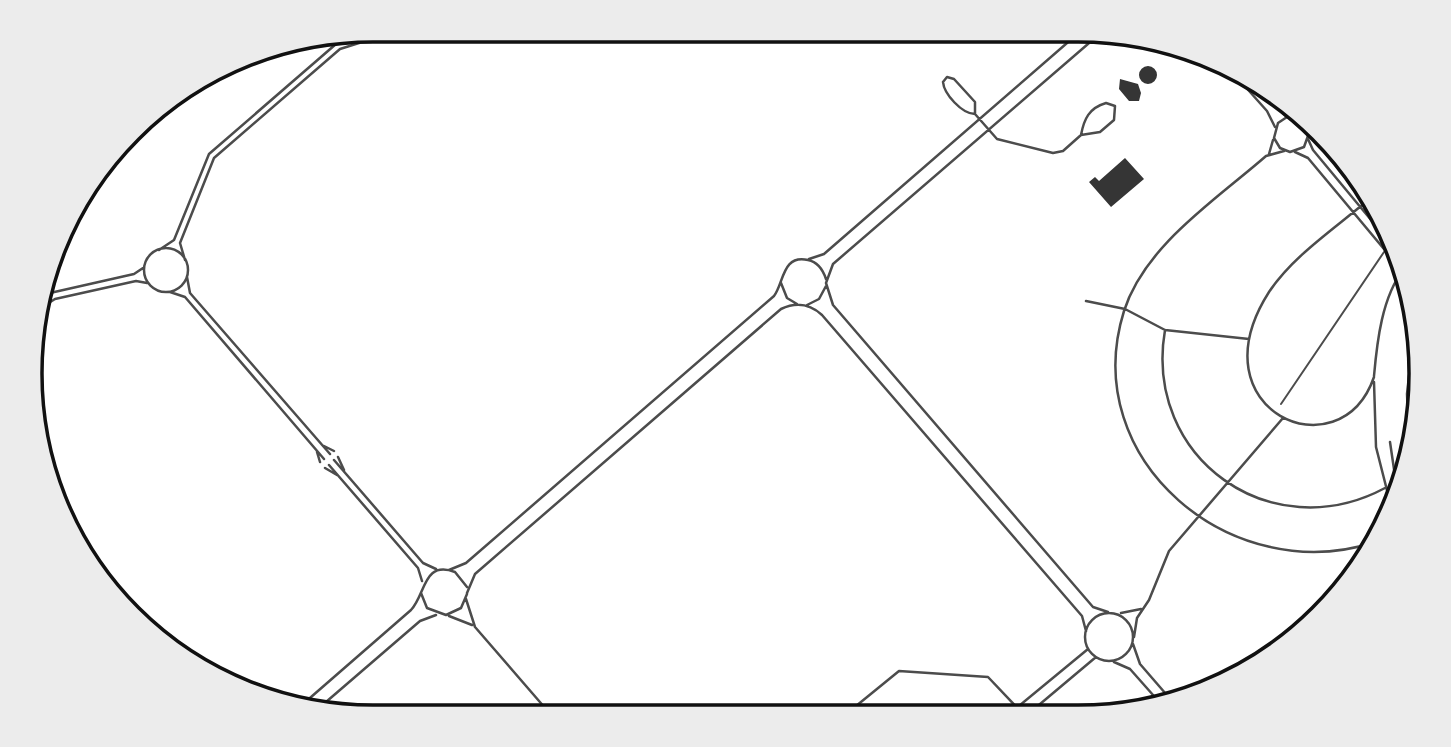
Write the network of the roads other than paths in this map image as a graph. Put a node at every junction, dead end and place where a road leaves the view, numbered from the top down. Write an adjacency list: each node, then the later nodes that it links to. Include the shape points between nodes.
1 (1068, 42): 8 (street)
2 (359, 43): 16 (street, via 340,49)
3 (1089, 43): 10 (street)
4 (335, 45): 15 (street)
5 (1248, 89): 9 (street, via 1268,111)
6 (975, 114): 6 (street, via 963,111 944,89 947,77 975,102); 8 (street)
7 (1287, 117): 9 (street)
8 (979, 120): 10 (street); 28 (street, via 824,254)
9 (1275, 127): 13 (street)
10 (988, 130): 12 (street, via 997,138 1053,153 1063,151); 32 (street, via 833,264)
11 (1307, 134): 14 (street)
12 (1081, 135): 12 (street, via 1095,134 1107,126 1116,115 1115,106 1100,105 1086,116)
13 (1274, 138): 17 (street); 19 (street)
14 (1308, 139): 18 (street); 21 (street)
15 (221, 143): 16 (street); 24 (street, via 206,159 174,240)
16 (225, 149): 27 (street, via 211,164 180,243)
17 (1284, 151): 18 (street); 19 (street)
18 (1296, 152): 22 (street, via 1308,158)
19 (1266, 156): 40 (street, via 1163,248)
20 (1363, 204): 21 (street)
21 (1359, 207): 22 (street); 23 (street)
22 (1353, 213): 25 (street); 42 (street, via 1276,283)
23 (1374, 225)
24 (159, 250): 27 (street, via 176,251); 29 (street)
25 (1385, 250)
26 (1384, 251): 48 (street)
27 (185, 260): 30 (street)
28 (802, 260): 31 (street, via 787,267); 32 (street, via 819,266)
29 (145, 266): 33 (street); 36 (street, via 134,274)
30 (187, 277): 35 (street); 51 (street, via 190,293)
31 (780, 283): 39 (street, via 787,298); 72 (street, via 777,294 751,317 466,563)
32 (826, 283): 39 (street, via 819,299); 78 (street, via 833,305 1093,607)
33 (150, 285): 35 (street); 38 (street, via 136,281)
34 (1397, 285): 43 (street, via 1384,316)
35 (170, 292): 52 (street, via 185,297)
36 (52, 293)
37 (1086, 301): 40 (street)
38 (50, 302)
39 (801, 305): 75 (street, via 784,307 771,318 475,574); 82 (street, via 822,314 1082,616)
40 (1125, 309): 41 (street); 69 (street, via 1117,373 1128,425 1160,482)
41 (1165, 330): 42 (street); 66 (street, via 1162,373 1173,416 1195,453)
42 (1250, 339): 49 (street, via 1246,360 1250,382 1266,406)
43 (1374, 377): 45 (street); 46 (street)
44 (1409, 379): 47 (street)
45 (1364, 397): 46 (street); 49 (street, via 1348,413 1328,422 1305,424)
46 (1373, 399): 67 (street)
47 (1407, 402)
48 (1281, 404)
49 (1283, 418): 66 (street)
50 (1390, 442): 57 (street)
51 (320, 444): 53 (street); 54 (street)
52 (315, 449): 56 (street); 59 (street)
53 (334, 451)
54 (330, 454)
55 (338, 457): 64 (street)
56 (324, 459)
57 (1393, 459): 60 (street); 63 (street)
58 (334, 460): 64 (street)
59 (320, 462)
60 (1397, 463)
61 (329, 464): 65 (street)
62 (325, 468): 65 (street)
63 (1394, 470)
64 (345, 473): 71 (street, via 424,563)
65 (340, 477): 73 (street, via 418,568)
66 (1227, 483): 67 (street, via 1257,498 1300,508 1344,504); 69 (street)
67 (1385, 488): 68 (street)
68 (1387, 493)
69 (1198, 518): 70 (street, via 1242,541 1291,552 1329,552); 77 (street, via 1169,551)
70 (1361, 545)
71 (443, 569): 72 (street); 73 (street, via 431,573)
72 (449, 570): 75 (street, via 460,576)
73 (421, 587): 74 (street)
74 (421, 593): 80 (street, via 427,608); 91 (street, via 411,610)
75 (467, 593): 76 (street)
76 (466, 599): 80 (street, via 456,612); 81 (street)
77 (1141, 609): 79 (street); 83 (street)
78 (1108, 612): 79 (street); 82 (street, via 1096,616)
79 (1115, 613): 83 (street, via 1126,619)
80 (444, 615): 81 (street); 92 (street, via 420,621)
81 (475, 627): 93 (street)
82 (1086, 631): 84 (street)
83 (1134, 639): 86 (street, via 1124,656); 89 (street, via 1140,664)
84 (1088, 649): 85 (street); 87 (street)
85 (1096, 657): 86 (street); 88 (street)
86 (1107, 661): 90 (street, via 1130,669)
87 (1046, 685): 88 (street); 96 (street)
88 (1053, 693): 97 (street)
89 (1165, 693)
90 (1154, 696)
91 (309, 699)
92 (327, 702)
93 (542, 705)
94 (857, 705): 95 (street, via 899,671 988,677)
95 (1015, 705)
96 (1022, 705)
97 (1038, 705)

